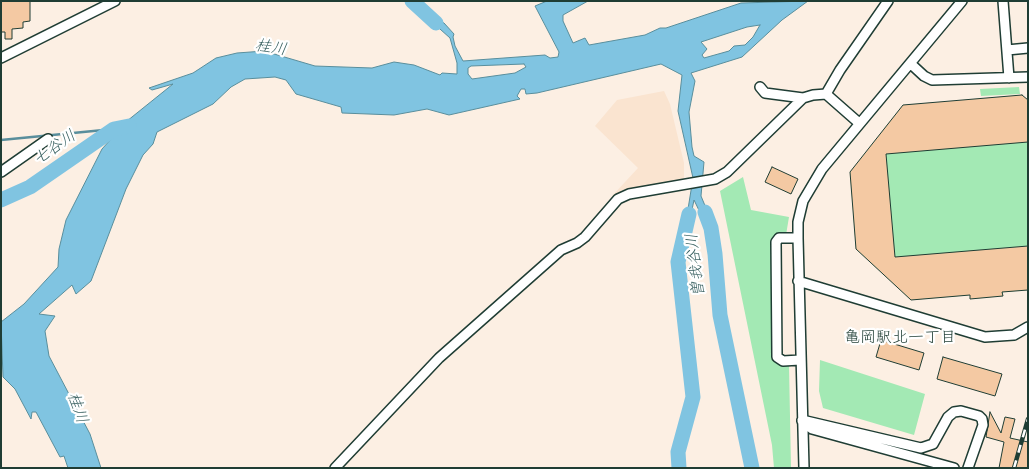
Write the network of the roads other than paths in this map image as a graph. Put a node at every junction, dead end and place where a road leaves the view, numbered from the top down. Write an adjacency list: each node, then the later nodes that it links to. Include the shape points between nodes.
1 (115, 1): 7 (street)
2 (888, 1): 12 (street)
3 (962, 1): 8 (street)
4 (1003, 1): 6 (street)
5 (1028, 48): 6 (street)
6 (1007, 50): 10 (street)
7 (1, 58)
8 (911, 64): 10 (street, via 932,80); 14 (street)
9 (1028, 77): 10 (street)
10 (1009, 78)
11 (760, 87): 13 (street, via 766,93)
12 (826, 94): 13 (street); 14 (street)
13 (804, 98): 22 (street, via 727,172 709,180 628,194 618,199 585,237 561,250 439,358)
14 (859, 123): 17 (street, via 812,183 803,200)
15 (48, 139): 16 (street)
16 (1, 172)
17 (798, 238): 18 (street); 20 (street, via 779,238 776,242 777,357 783,361)
18 (798, 281): 19 (street, via 985,337 1014,335); 20 (street)
19 (1028, 327)
20 (800, 360): 21 (street)
21 (802, 420): 23 (street); 24 (street, via 812,429); 25 (street, via 921,448 933,444 954,412 979,416 983,425)
22 (335, 468)
23 (804, 468)
24 (954, 468)
25 (968, 468)

